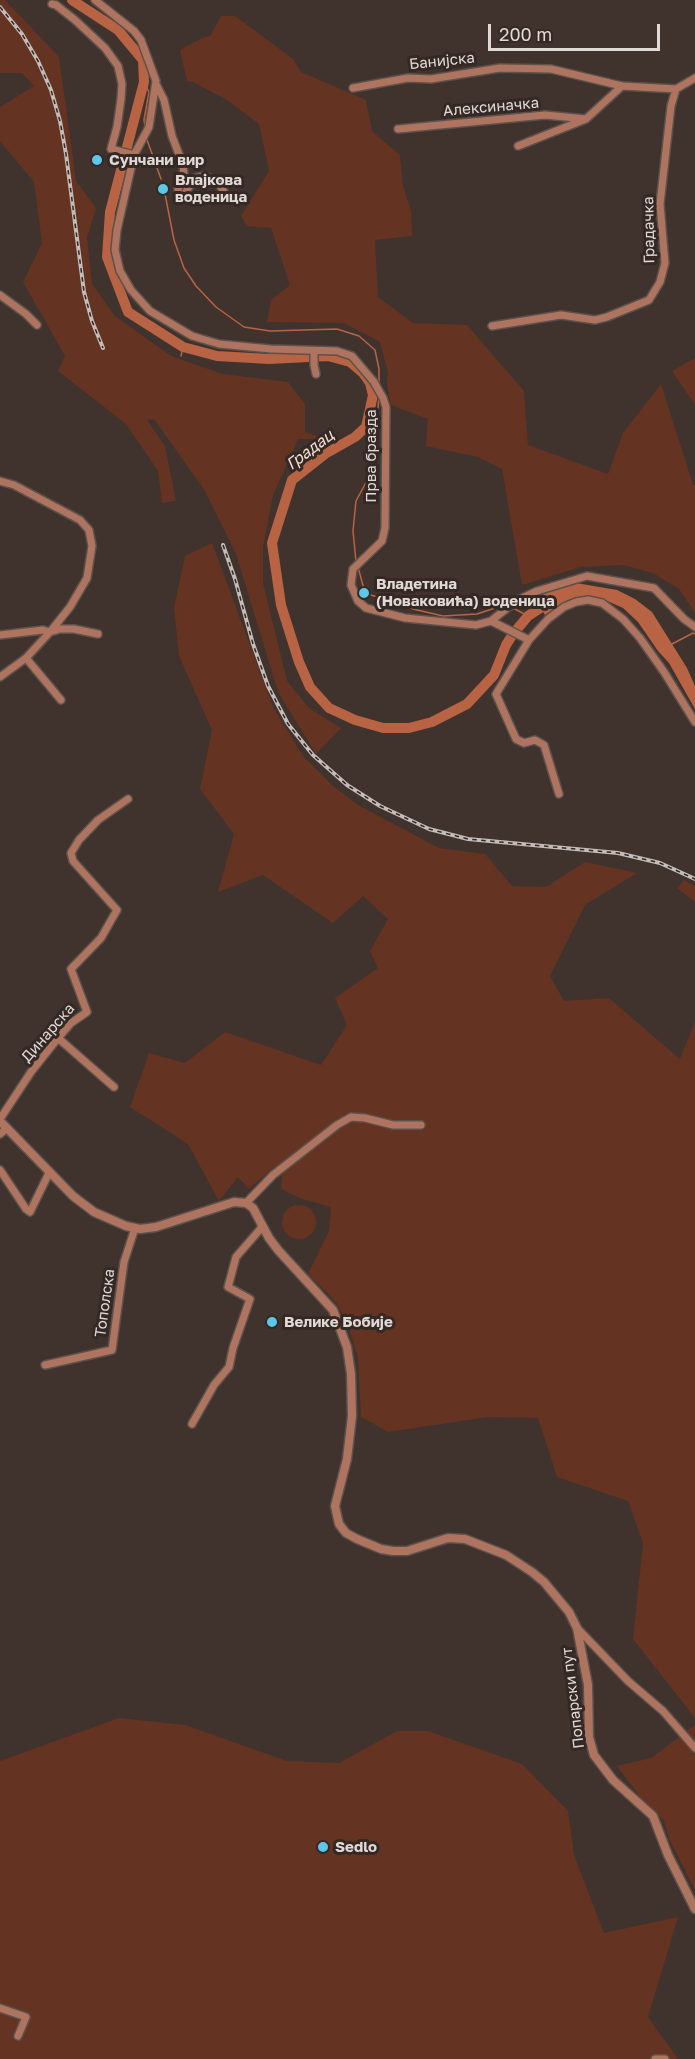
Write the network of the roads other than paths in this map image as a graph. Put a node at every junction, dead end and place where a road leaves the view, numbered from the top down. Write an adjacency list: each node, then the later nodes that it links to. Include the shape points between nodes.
1 (95, 0): 4 (street, Прва бразда, via 141,40)
2 (52, 4): 13 (street, via 75,20 118,66 122,84 120,112 111,148)
3 (695, 78): 7 (street)
4 (157, 86): 8 (street, Прва бразда); 9 (street)
5 (622, 86): 6 (street, Банијска, via 551,69 500,68); 7 (street, Банијска); 10 (street)
6 (353, 88)
7 (676, 89): 17 (street, Градачка, via 660,204 665,263 649,300 595,320 561,315)
8 (152, 107): 9 (street); 13 (street, Прва бразда, via 147,129)
9 (165, 107): 14 (street, via 183,165 179,196 195,178 204,176 217,181)
10 (586, 119): 11 (street, Алексиначка, via 545,115); 12 (street)
11 (398, 129)
12 (518, 146)
13 (132, 155): 18 (street, Прва бразда, via 115,250 130,290 150,311 192,336 219,344)
14 (228, 198)
15 (0, 295): 16 (street)
16 (37, 326)
17 (492, 326)
18 (314, 351): 19 (street); 21 (street, Прва бразда, via 338,351 352,356 374,382 386,407 385,528 382,541 353,569 351,585 358,601 366,608 405,618 462,625)
19 (316, 374)
20 (0, 481): 23 (street, via 80,520 89,530 92,546 87,578)
21 (491, 621): 22 (street, Прва бразда, via 516,601 537,591 587,576 654,588); 26 (street)
22 (695, 627)
23 (50, 633): 24 (street, via 43,630); 25 (street, via 67,629); 27 (street)
24 (0, 634)
25 (98, 634)
26 (528, 639): 30 (street, via 564,607 582,601 602,603 640,638); 31 (street, via 496,694 516,739 544,744)
27 (26, 658): 28 (street); 29 (street)
28 (0, 677)
29 (61, 700)
30 (695, 722)
31 (558, 794)
32 (128, 800): 33 (street, Динарска, via 98,820 71,853 73,861 117,910 101,938 72,969 87,1012)
33 (58, 1038): 34 (street); 36 (street, Динарска, via 28,1077)
34 (114, 1087)
35 (421, 1125): 39 (street, via 393,1125 351,1117 273,1175)
36 (2, 1126): 38 (street)
37 (0, 1170): 38 (street, via 30,1212)
38 (49, 1173): 41 (street, via 89,1209)
39 (246, 1203): 40 (street, Попарски пут); 41 (street, via 230,1203 156,1227)
40 (263, 1226): 43 (street, via 236,1257 228,1287 250,1299 229,1367); 44 (street, Попарски пут, via 278,1250 330,1306 347,1347 351,1422 335,1506 343,1530 393,1551 453,1538 487,1546 539,1578)
41 (135, 1228): 42 (street, Тополска, via 124,1262 112,1350)
42 (45, 1365)
43 (192, 1424)
44 (577, 1628): 45 (street, via 663,1711); 46 (street, Попарски пут, via 588,1685 591,1749 604,1770 653,1816)
45 (695, 1748)
46 (695, 1909)
47 (0, 2008): 48 (street, via 26,2017)
48 (18, 2036)
49 (655, 2059): 50 (street)
50 (665, 2059)

